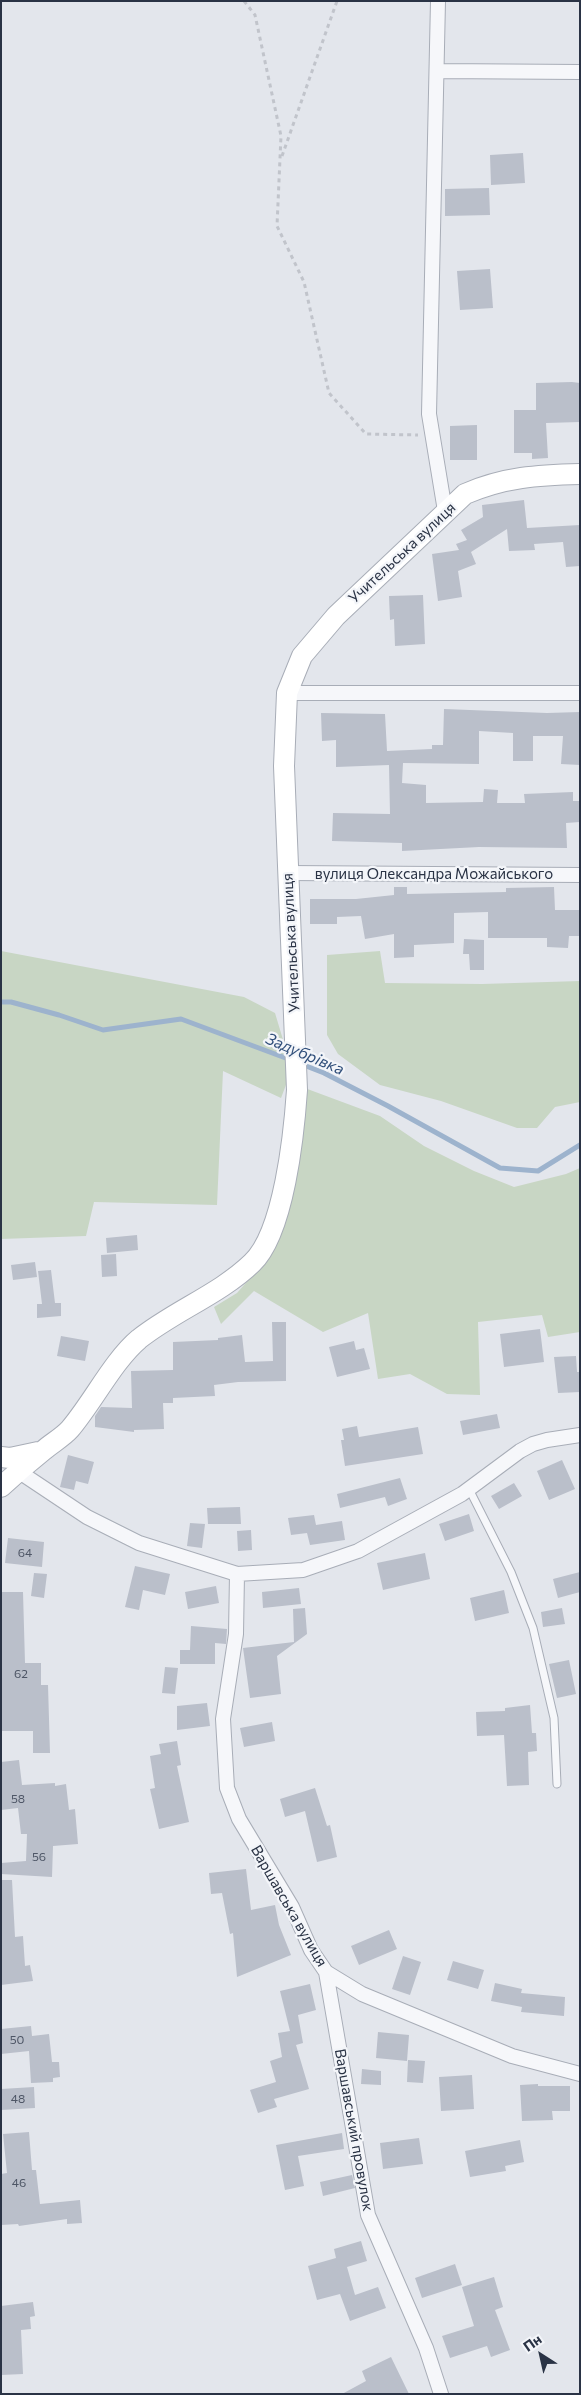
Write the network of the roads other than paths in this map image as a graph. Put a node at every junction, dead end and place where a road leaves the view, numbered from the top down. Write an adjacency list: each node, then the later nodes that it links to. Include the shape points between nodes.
1 (438, 1): 2 (street)
2 (437, 71): 3 (street); 5 (street, via 429,414)
3 (580, 72)
4 (580, 474): 5 (main road, Учительська вулиця, via 531,475 486,485 465,494)
5 (445, 511): 6 (main road, Учительська вулиця, via 336,616 302,656)
6 (286, 693): 7 (street); 8 (main road, Учительська вулиця, via 284,766)
7 (580, 693)
8 (288, 872): 9 (street, вулиця Олександра Можайського); 11 (main road, Учительська вулиця, via 297,1090 294,1134 275,1224 253,1262 138,1340 69,1431)
9 (580, 875)
10 (580, 1435): 15 (street, via 547,1440 526,1448)
11 (42, 1451): 12 (main road); 13 (main road, Учительська вулиця)
12 (1, 1457)
13 (18, 1470): 14 (main road, Учительська вулиця); 16 (street, via 87,1517 139,1543)
14 (1, 1487)
15 (469, 1489): 16 (street, via 358,1551 332,1562 303,1570); 17 (lane, via 512,1572 533,1628 554,1718)
16 (237, 1574): 18 (street, Варшавська вулиця, via 236,1634 223,1719 227,1788 239,1819 292,1907 311,1950)
17 (557, 1784)
18 (326, 1972): 19 (street, Варшавська вулиця, via 362,1994 512,2056); 20 (street, Варшавський провулок, via 368,2216 426,2348)
19 (580, 2074)
20 (441, 2394)

